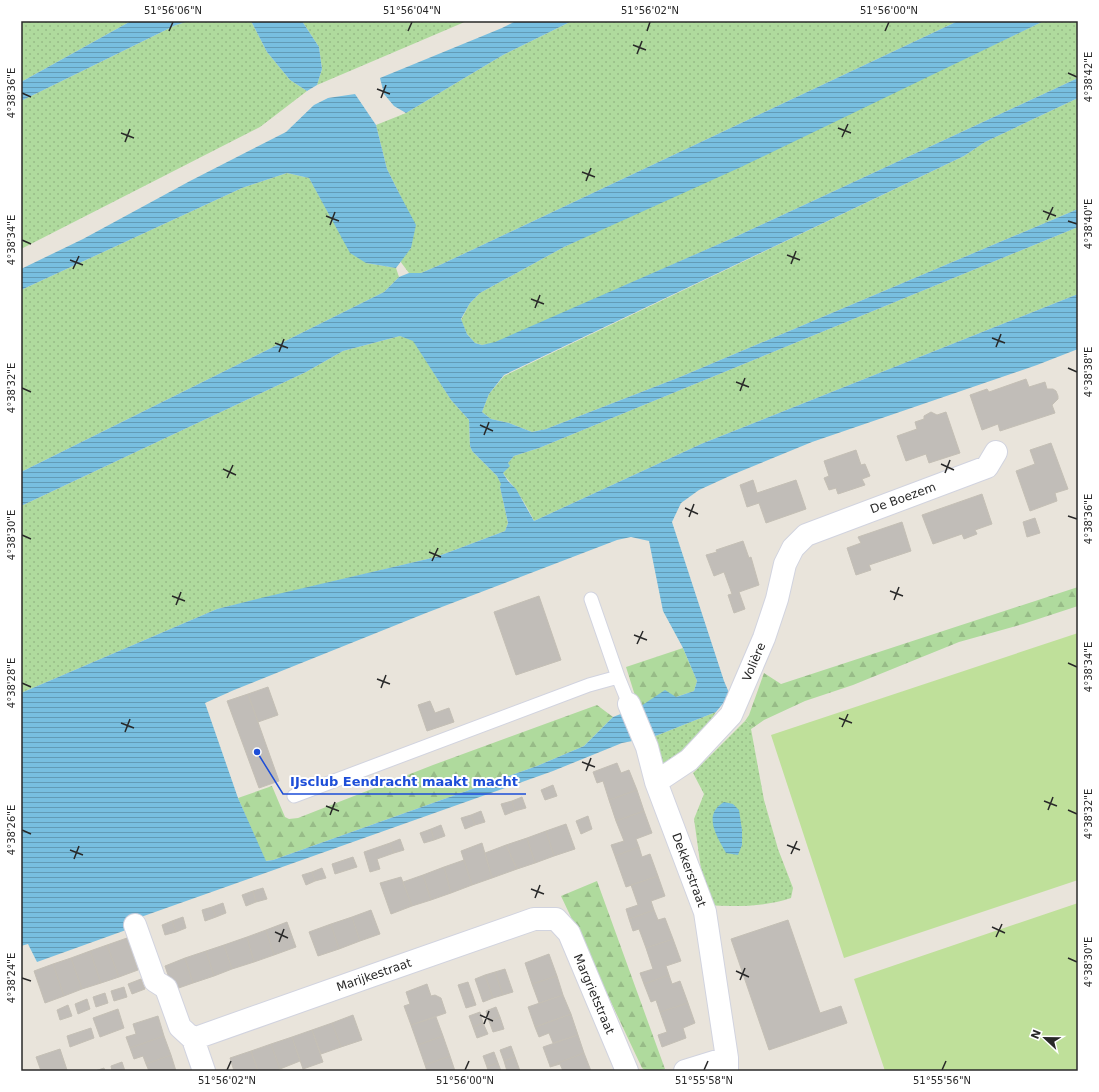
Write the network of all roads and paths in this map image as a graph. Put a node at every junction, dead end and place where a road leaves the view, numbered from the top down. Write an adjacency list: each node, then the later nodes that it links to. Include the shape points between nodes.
1 (996, 452): 2 (street, De Boezem, via 987,467)
2 (824, 528): 6 (street, Volière, via 806,535 794,548 785,564 764,638 731,715 689,760)
3 (591, 599): 4 (lane, Dekkerstraat)
4 (618, 677): 5 (lane, Dekkerstraat); 7 (lane, via 589,685)
5 (628, 704): 6 (street, Dekkerstraat, via 647,747)
6 (656, 782): 11 (street, Dekkerstraat, via 705,912)
7 (294, 796)
8 (556, 920): 10 (street, Marijkestraat, via 534,919); 13 (street, Margrietstraat, via 569,933)
9 (135, 925): 10 (street, via 155,981 166,988 180,1028)
10 (193, 1040): 12 (street)
11 (727, 1064): 14 (street)
12 (204, 1071)
13 (627, 1071)
14 (685, 1071)

